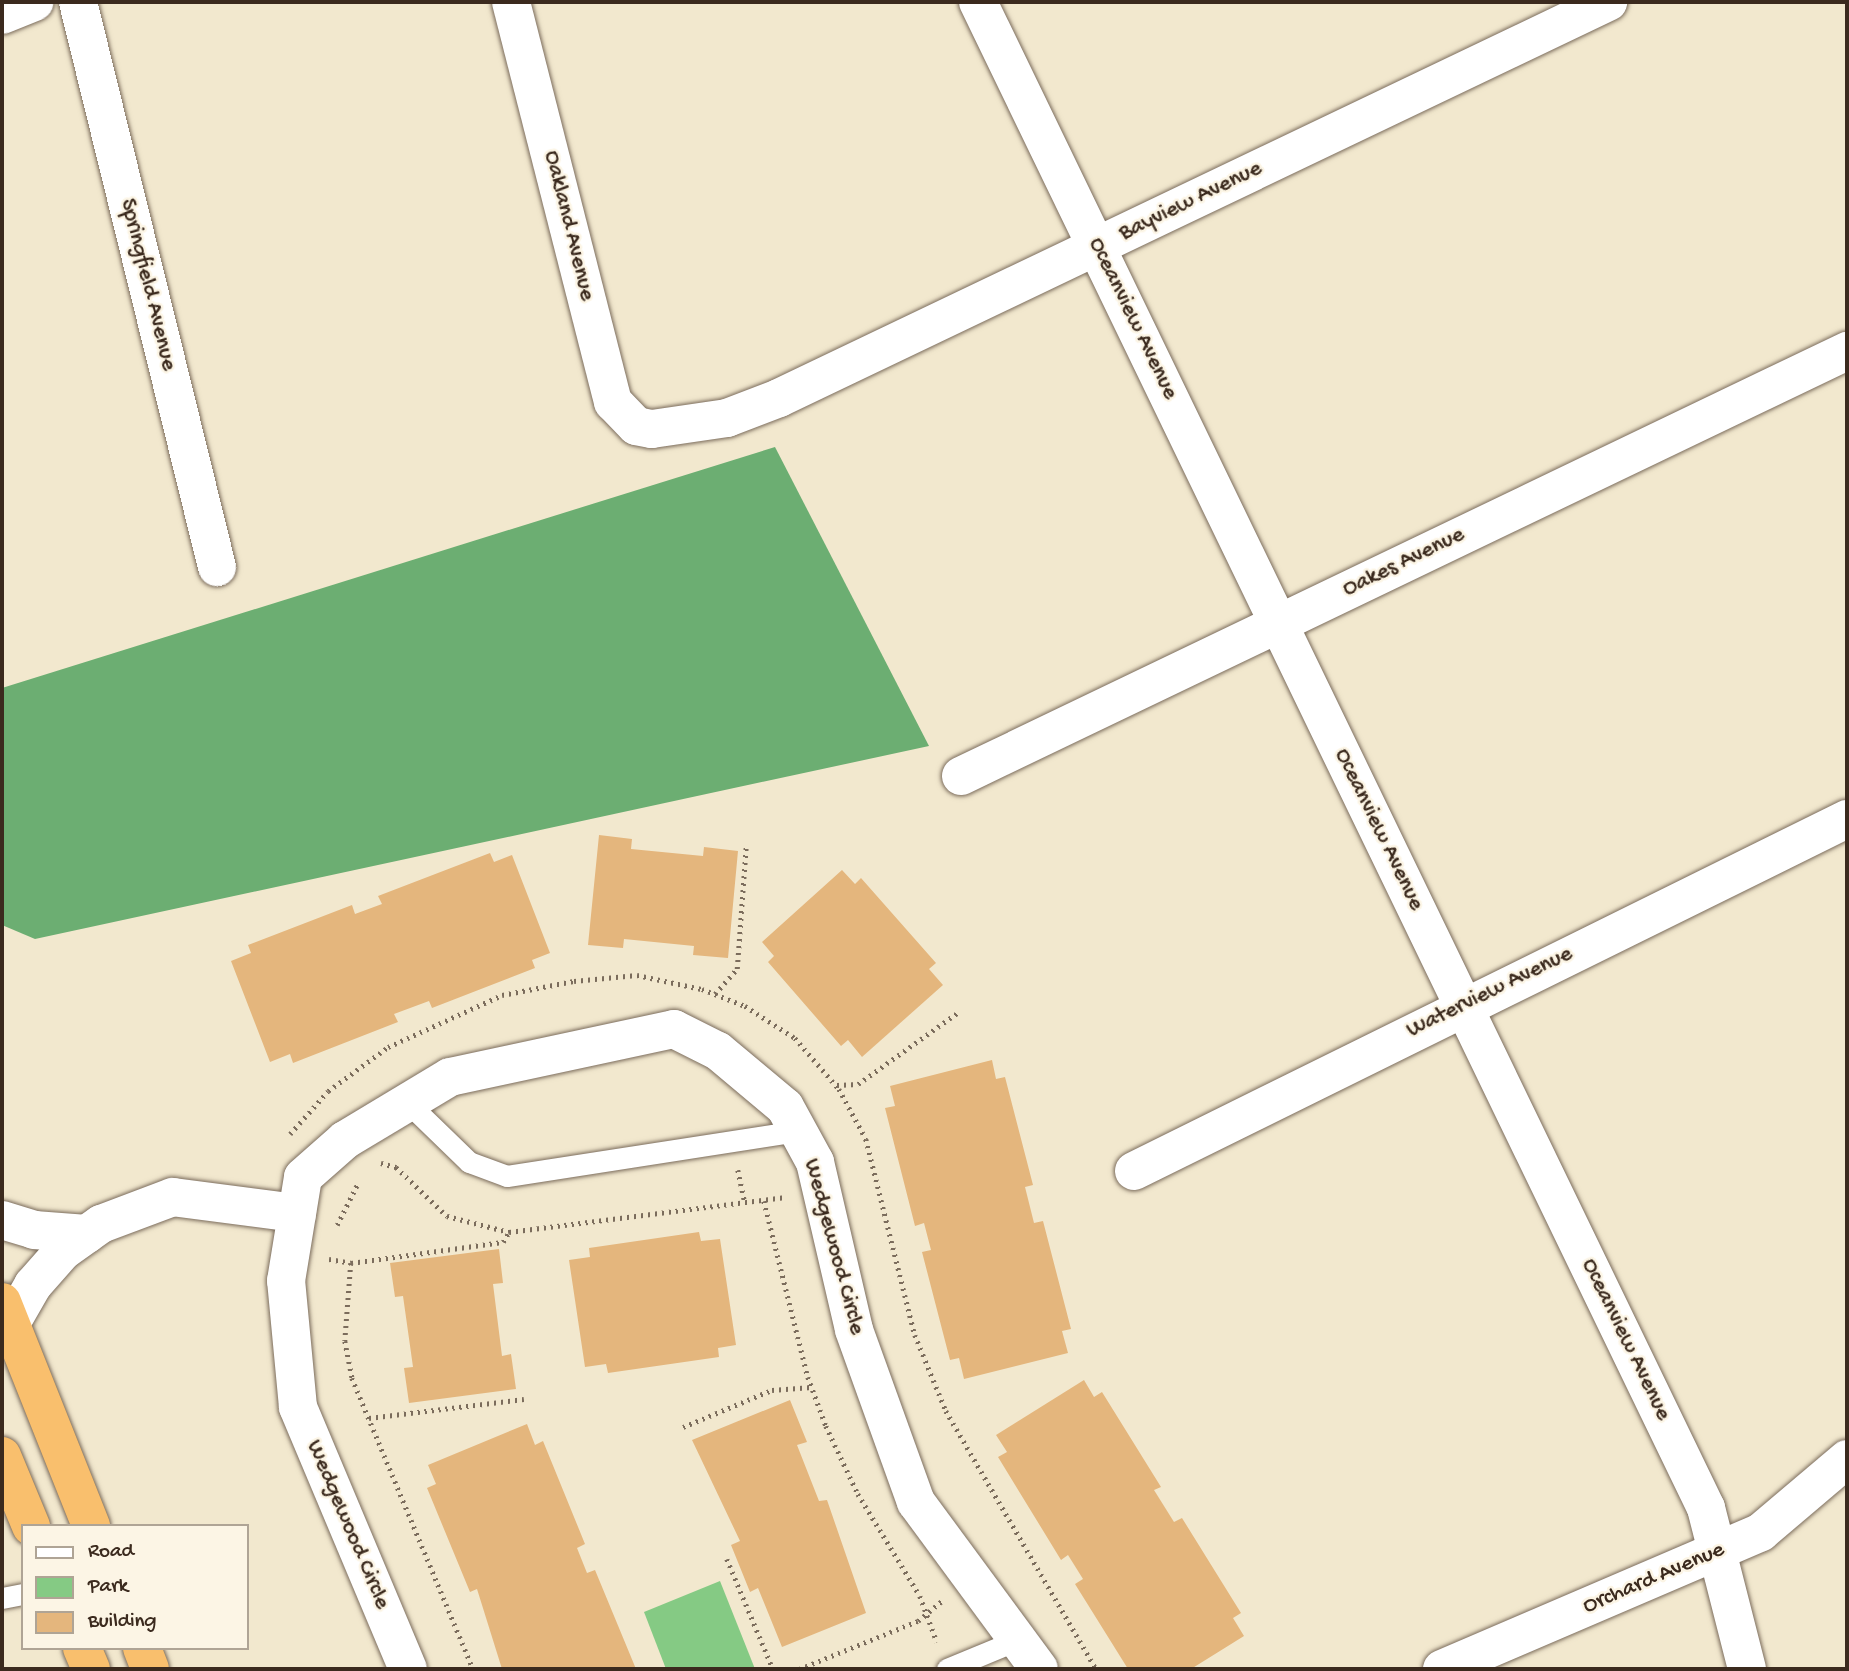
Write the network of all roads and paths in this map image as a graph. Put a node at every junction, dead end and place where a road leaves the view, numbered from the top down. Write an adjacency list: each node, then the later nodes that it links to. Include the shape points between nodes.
1 (35, 2): 6 (street)
2 (78, 2): 10 (street, Springfield Avenue)
3 (511, 2): 9 (street, Oakland Avenue, via 613,402 636,426)
4 (978, 2): 7 (street, Oceanview Avenue)
5 (1608, 2): 7 (street, Bayview Avenue)
6 (2, 15)
7 (1097, 247): 9 (street, Bayview Avenue, via 779,398 727,418); 11 (street, Oceanview Avenue)
8 (1847, 351): 11 (street, Oakes Avenue)
9 (652, 429)
10 (217, 567)
11 (1279, 623): 12 (street, Oakes Avenue); 16 (street, Oceanview Avenue)
12 (961, 776)
13 (1847, 819): 16 (street, Waterview Avenue)
14 (746, 846): 15 (path, via 737,968)
15 (715, 994): 18 (path, via 795,1038); 21 (path, via 637,975 502,995 388,1047 328,1091)
16 (1462, 1006): 23 (street, Waterview Avenue); 43 (street, Oceanview Avenue, via 1706,1508)
17 (960, 1011): 18 (path, via 858,1084)
18 (836, 1086): 59 (path, via 866,1139 915,1335 946,1411)
19 (406, 1101): 20 (lane, via 469,1162 507,1176); 20 (street, Wedgewood Circle, via 450,1077 674,1029 727,1059 785,1107); 27 (street, Wedgewood Circle, via 303,1177)
20 (797, 1131): 25 (street, Wedgewood Circle)
21 (283, 1142)
22 (370, 1169): 30 (path, via 376,1162 396,1167 447,1216)
23 (1135, 1171)
24 (363, 1177): 29 (path)
25 (821, 1190): 26 (path); 45 (street, Wedgewood Circle, via 854,1330 903,1473 916,1502)
26 (764, 1201): 30 (path); 35 (path)
27 (297, 1213): 31 (street, via 173,1197); 54 (street, Wedgewood Circle, via 286,1281 298,1407)
28 (2, 1220): 31 (street, via 34,1230)
29 (334, 1231)
30 (509, 1232): 33 (path, via 503,1242)
31 (87, 1234): 34 (street)
32 (323, 1254): 33 (path)
33 (351, 1263): 37 (path, via 345,1340)
34 (6, 1313): 42 (highway)
35 (812, 1387): 38 (path, via 772,1390); 48 (path, via 858,1494)
36 (524, 1399): 37 (path)
37 (369, 1418): 55 (path)
38 (683, 1427)
39 (2, 1456): 41 (highway)
40 (1847, 1459): 43 (street, Orchard Avenue, via 1777,1521)
41 (30, 1524)
42 (90, 1524)
43 (1720, 1551): 60 (street, Orchard Avenue); 61 (street, Oceanview Avenue)
44 (727, 1559): 56 (path)
45 (975, 1585): 48 (path); 51 (street, Wedgewood Circle)
46 (21, 1594): 47 (lane)
47 (2, 1598)
48 (924, 1614): 57 (path); 58 (path)
49 (83, 1650): 52 (highway)
50 (143, 1650): 53 (highway)
51 (1028, 1655): 58 (lane)
52 (91, 1669)
53 (150, 1669)
54 (408, 1669)
55 (473, 1669)
56 (773, 1669)
57 (800, 1669)
58 (948, 1669)
59 (1096, 1669)
60 (1442, 1669)
61 (1747, 1669)

